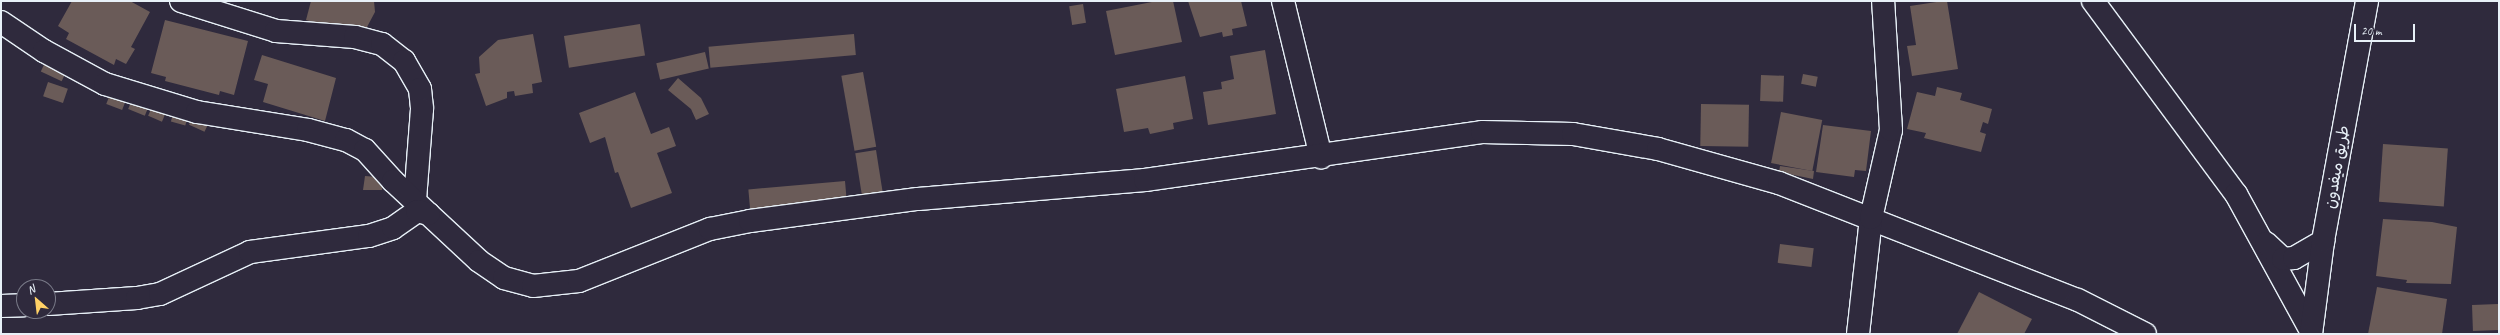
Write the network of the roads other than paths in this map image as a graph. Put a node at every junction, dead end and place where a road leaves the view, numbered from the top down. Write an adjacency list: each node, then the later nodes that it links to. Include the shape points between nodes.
1 (181, 1): 8 (street, via 276,30 354,37 382,44 404,61 420,89)
2 (1283, 1): 7 (street)
3 (1883, 1): 9 (street, via 1891,130)
4 (2092, 1): 10 (street, via 2211,158)
5 (2367, 1): 11 (street, طريق ميفدون)
6 (1, 22): 8 (street, via 44,51 105,84 197,112 308,130 346,140 365,150)
7 (1322, 157): 8 (street, via 1145,180 918,199 750,221 710,229 579,281 533,286 504,278 479,260); 9 (street, via 1393,142 1482,132 1573,134 1666,151 1779,183)
8 (422, 207): 12 (street, via 393,228 369,236 250,252 160,294)
9 (1871, 218): 16 (street); 17 (street, via 1991,269 2078,300)
10 (2260, 237): 11 (street, via 2283,259 2294,258); 15 (street)
11 (2323, 241): 15 (street, طريق ميفدون)
12 (56, 303)
13 (16, 305): 14 (street)
14 (1, 306)
15 (2311, 332)
16 (1858, 334)
17 (2146, 334)

